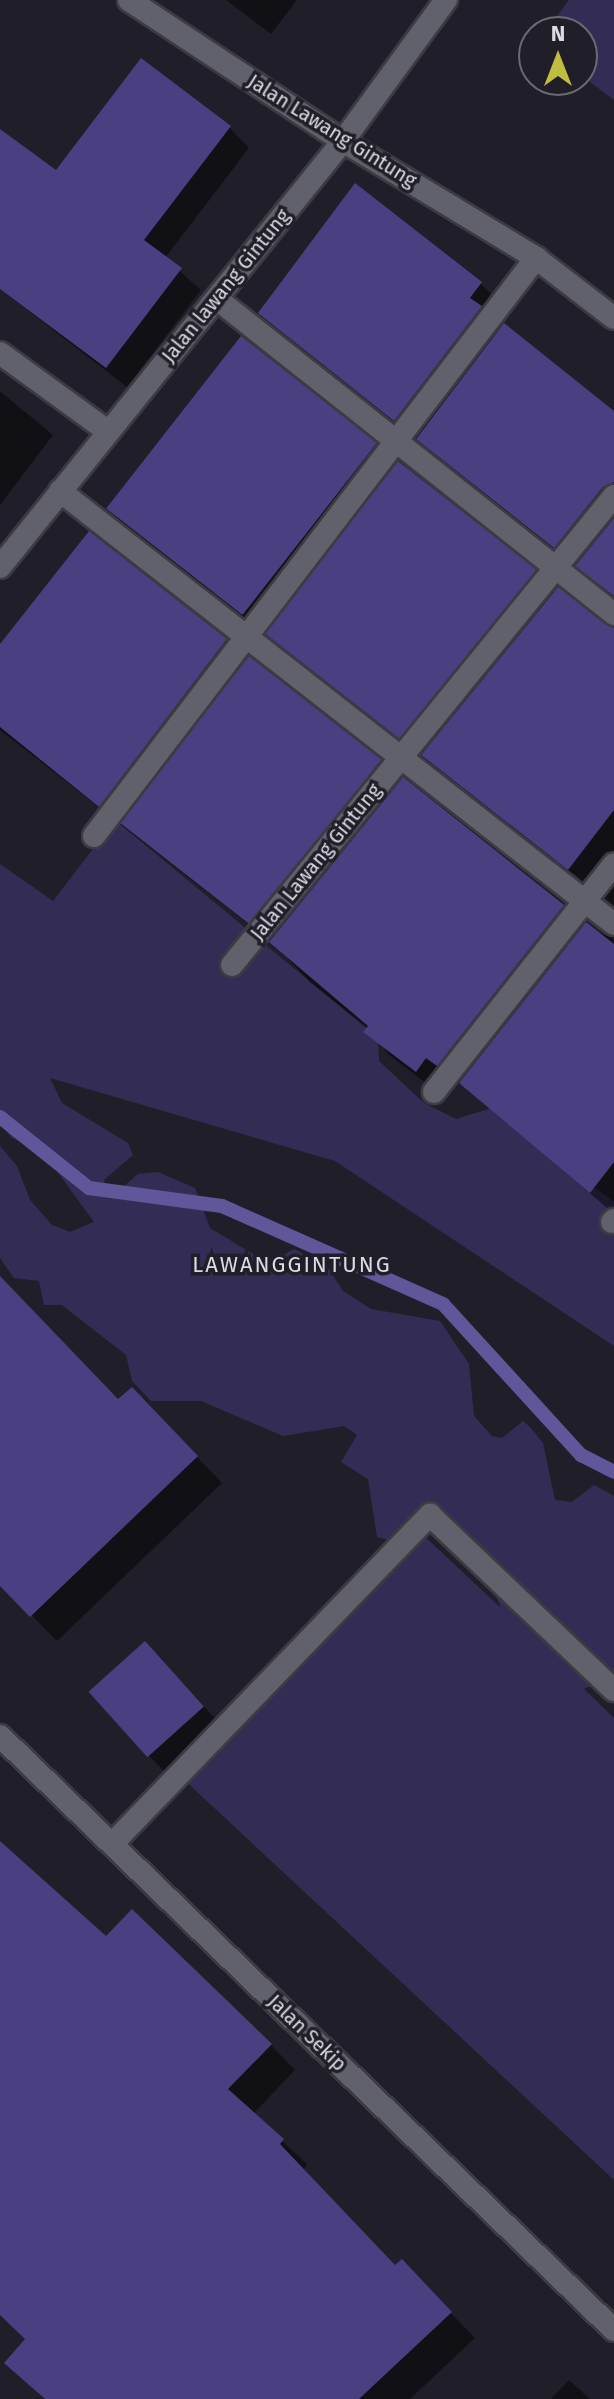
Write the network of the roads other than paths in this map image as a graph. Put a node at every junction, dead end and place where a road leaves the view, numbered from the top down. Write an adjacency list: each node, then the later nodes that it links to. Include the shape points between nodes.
1 (129, 0): 3 (street, Jalan Lawang Gintung)
2 (446, 0): 3 (street, Jalan lawang Gintung)
3 (343, 141): 4 (street, Jalan Lawang Gintung); 5 (street, Jalan lawang Gintung)
4 (536, 258): 6 (street, Jalan Lawang Gintung); 9 (street)
5 (217, 299): 8 (street, Jalan lawang Gintung); 9 (street, Jalan Lawang Gintung)
6 (614, 318)
7 (0, 353): 8 (street)
8 (106, 430): 10 (street, Jalan lawang Gintung)
9 (396, 441): 13 (street, Jalan Lawang Gintung); 15 (street)
10 (60, 491): 12 (street, Jalan lawang Gintung); 15 (street)
11 (614, 496): 13 (street, Jalan Lawang Gintung)
12 (0, 567)
13 (556, 568): 14 (street, Jalan Lawang Gintung); 16 (street, Jalan Lawang Gintung)
14 (614, 614)
15 (246, 637): 16 (street); 17 (street)
16 (400, 758): 19 (street); 21 (street, Jalan Lawang Gintung)
17 (94, 836)
18 (614, 864): 19 (street)
19 (585, 901): 20 (street); 22 (street)
20 (614, 924)
21 (232, 965)
22 (434, 1092)
23 (614, 1690): 25 (street, via 430,1515)
24 (0, 1736): 25 (street, Jalan Sekip)
25 (112, 1844): 26 (street, Jalan Sekip)
26 (613, 2327)

